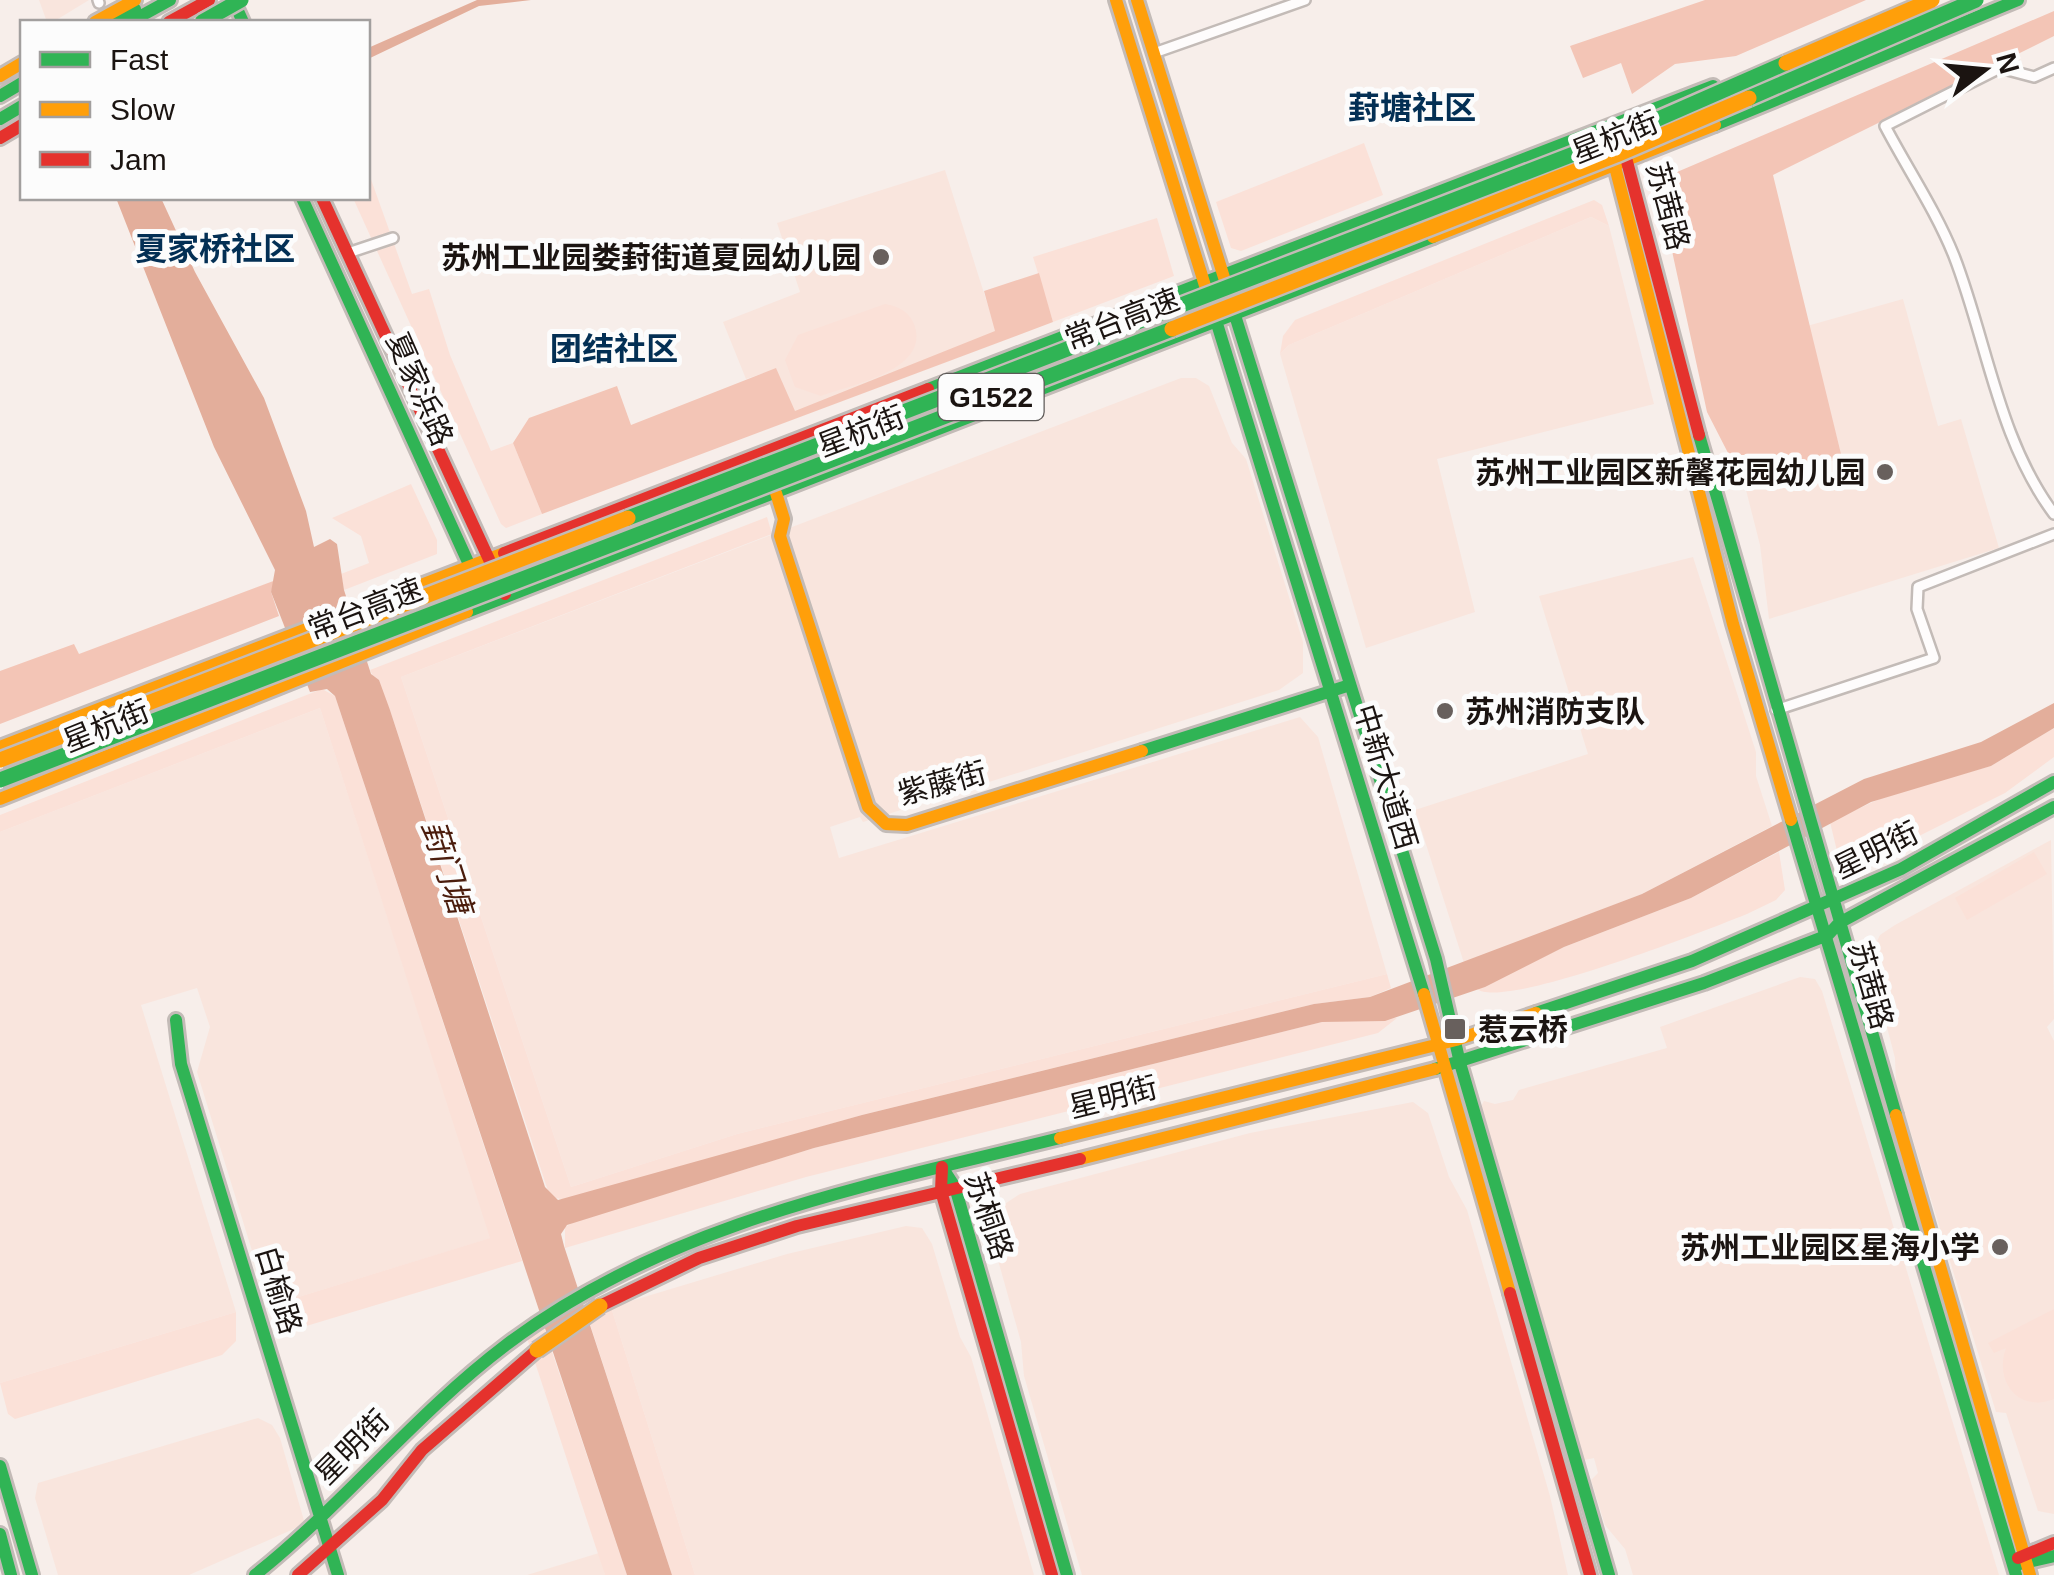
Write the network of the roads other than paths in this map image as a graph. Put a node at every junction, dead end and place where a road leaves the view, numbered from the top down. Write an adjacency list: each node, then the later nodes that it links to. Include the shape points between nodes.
1 (135, 0): 12 (main road)
2 (152, 0): 13 (main road)
3 (170, 0): 14 (main road)
4 (241, 0): 17 (main road, bridge)
5 (1116, 0): 29 (main road, 中新大道西)
6 (1137, 0): 19 (main road, 中新大道西)
7 (1305, 0): 19 (street)
8 (1929, 0): 21 (main road, 星杭街); 48 (main road, 常台高速 / G1522, bridge, via 1610,140)
9 (1976, 0): 49 (main road, 常台高速 / G1522, bridge, via 1474,212)
10 (2018, 0): 22 (main road, 星杭街)
11 (219, 1): 15 (main road); 16 (main road); 18 (main road)
12 (99, 20)
13 (116, 20)
14 (134, 20)
15 (175, 20)
16 (189, 20)
17 (206, 20)
18 (241, 20)
19 (1154, 52): 28 (main road, 中新大道西)
20 (2054, 68): 38 (street, via 2034,78 2000,68 1885,126 1953,254 1998,399)
21 (1612, 126): 22 (main road, 苏茜路); 25 (main road, 星杭街)
22 (1621, 164): 32 (main road, 星杭街); 46 (main road, 苏茜路); 52 (main road, 苏茜路, via 1733,624)
23 (303, 200): 35 (main road, 夏家浜路)
24 (323, 200): 27 (main road, 夏家浜路)
25 (1394, 212): 28 (main road, 星杭街); 30 (main road, via 1380,238)
26 (393, 238): 27 (street)
27 (348, 253): 34 (main road, 夏家浜路)
28 (1224, 278): 29 (main road, 星杭街); 30 (main road, 中新大道西); 31 (main road)
29 (1205, 286): 31 (main road, 中新大道西); 40 (main road, 星杭街)
30 (1230, 296): 32 (main road, 中新大道西); 33 (main road)
31 (1210, 304): 33 (main road, 中新大道西); 36 (main road, via 1094,349)
32 (1236, 317): 33 (main road, 星杭街); 44 (main road, 中新大道西)
33 (1217, 324): 36 (main road, 星杭街); 45 (main road, 中新大道西)
34 (394, 353): 35 (main road); 40 (main road, 夏家浜路)
35 (377, 361): 41 (main road, 夏家浜路)
36 (1070, 380): 37 (main road, 星杭街)
37 (776, 493): 42 (main road, 星杭街); 45 (main road, 紫藤街, via 784,519 780,536 848,748 868,807 886,824 907,825)
38 (2054, 514)
39 (2054, 534): 46 (street, via 1918,587 1934,658)
40 (490, 560): 41 (main road, 星杭街); 42 (main road, 夏家浜路)
41 (471, 568): 43 (main road, 夏家浜路); 47 (main road, 星杭街)
42 (506, 596): 43 (main road, 星杭街)
43 (488, 604): 51 (main road, 星杭街)
44 (1350, 685): 45 (main road, 紫藤街); 57 (main road, 中新大道西)
45 (1330, 691): 58 (main road, 中新大道西)
46 (1776, 710): 52 (main road, 苏茜路)
47 (0, 747)
48 (0, 760)
49 (0, 780)
50 (2054, 782): 54 (main road, 星明街)
51 (0, 798)
52 (1794, 801): 54 (main road, 苏茜路)
53 (2054, 807): 55 (main road, 星明街)
54 (1826, 906): 55 (main road, 苏茜路); 57 (main road, 星明街, via 1692,961)
55 (1833, 929): 59 (main road, 星明街, via 1703,988); 68 (main road, 苏茜路)
56 (176, 1020): 63 (main road, 白榆路, via 181,1064)
57 (1456, 1040): 58 (main road, 星明街); 59 (main road, 中新大道西)
58 (1439, 1044): 59 (main road, 中新大道西); 60 (main road, 星明街)
59 (1453, 1065): 61 (main road, 星明街); 76 (main road, 中新大道西); 77 (main road, 中新大道西)
60 (942, 1167): 61 (main road, 苏桐路); 63 (main road, 星明街, via 748,1217 592,1287 530,1326 426,1412)
61 (948, 1189): 66 (main road, 星明街, bridge, via 744,1241 600,1306 537,1350 422,1450); 74 (main road, 苏桐路); 75 (main road, 苏桐路)
62 (0, 1466): 70 (main road)
63 (320, 1518): 66 (main road, 白榆路); 71 (main road, 星明街)
64 (0, 1534): 69 (main road)
65 (2054, 1543): 68 (main road)
66 (330, 1549): 72 (main road, 星明街); 73 (main road, 白榆路)
67 (2054, 1556): 68 (main road)
68 (2022, 1566)
69 (11, 1575)
70 (32, 1575)
71 (255, 1575)
72 (298, 1575)
73 (338, 1575)
74 (1052, 1575)
75 (1067, 1575)
76 (1590, 1575)
77 (1609, 1575)

